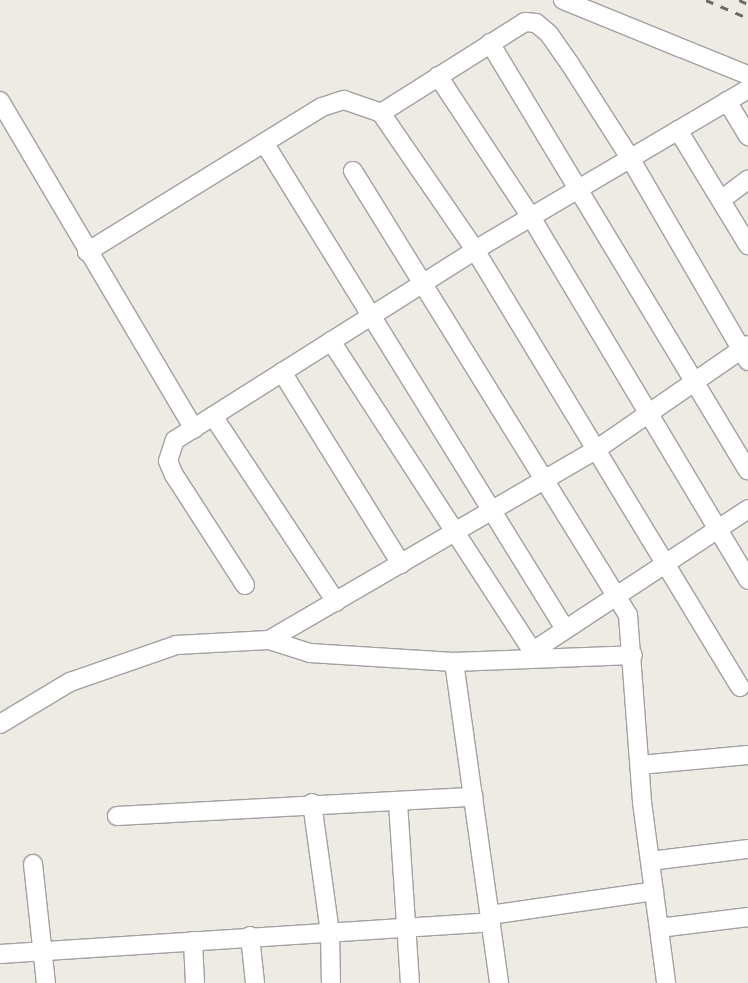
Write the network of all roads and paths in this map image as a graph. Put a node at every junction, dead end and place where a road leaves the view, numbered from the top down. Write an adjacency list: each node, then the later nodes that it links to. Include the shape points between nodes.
1 (563, 0): 3 (street)
2 (490, 43): 4 (street); 12 (street, via 524,22 536,22 549,34 570,64); 15 (street)
3 (748, 75)
4 (438, 76): 8 (street); 17 (street)
5 (748, 88): 7 (street)
6 (0, 101): 20 (street)
7 (727, 101): 9 (street); 10 (street)
8 (381, 113): 11 (street, via 357,102 335,102); 19 (street)
9 (678, 130): 12 (street); 16 (street)
10 (748, 136)
11 (265, 144): 20 (street); 22 (street)
12 (630, 158): 15 (street); 24 (street)
13 (353, 171): 21 (street)
14 (748, 180): 16 (street)
15 (579, 189): 17 (street); 26 (street)
16 (720, 200): 18 (street)
17 (530, 217): 19 (street); 27 (street)
18 (748, 245)
19 (476, 250): 21 (street); 30 (street)
20 (87, 252): 29 (street)
21 (422, 283): 22 (street); 32 (street)
22 (373, 314): 23 (street); 34 (street)
23 (331, 341): 25 (street); 36 (street)
24 (746, 352): 26 (street)
25 (282, 372): 28 (street); 38 (street)
26 (696, 381): 27 (street); 31 (street)
27 (648, 414): 30 (street); 35 (street)
28 (213, 416): 29 (street); 42 (street)
29 (194, 428): 40 (street, via 176,440 168,461 174,476)
30 (597, 448): 32 (street); 37 (street)
31 (748, 470)
32 (544, 480): 34 (street); 41 (street)
33 (748, 510): 35 (street)
34 (490, 512): 36 (street); 43 (street)
35 (716, 530): 37 (street); 39 (street)
36 (458, 531): 38 (street); 45 (street)
37 (667, 563): 41 (street); 48 (street)
38 (401, 564): 42 (street)
39 (748, 580)
40 (245, 585)
41 (615, 595): 43 (street); 46 (street, via 628,615)
42 (336, 602): 44 (street)
43 (565, 629): 45 (street)
44 (269, 640): 47 (street, via 310,653); 49 (street, via 176,645 70,682)
45 (535, 654): 46 (street); 47 (street)
46 (633, 655): 51 (street)
47 (454, 662): 52 (street)
48 (740, 687)
49 (0, 724)
50 (748, 755): 51 (street)
51 (640, 765): 57 (street)
52 (473, 797): 54 (street); 61 (street)
53 (312, 803): 54 (street); 55 (street); 64 (street)
54 (398, 803): 62 (street)
55 (117, 816)
56 (748, 849): 57 (street)
57 (650, 861): 59 (street)
58 (33, 864): 67 (street)
59 (654, 891): 61 (street); 63 (street)
60 (748, 917): 63 (street)
61 (490, 919): 62 (street); 74 (street)
62 (408, 927): 64 (street); 73 (street)
63 (659, 928): 75 (street)
64 (330, 932): 65 (street); 72 (street)
65 (250, 936): 66 (street); 71 (street)
66 (192, 942): 67 (street); 70 (street)
67 (42, 951): 68 (street); 69 (street)
68 (0, 954)
69 (46, 983)
70 (195, 983)
71 (255, 983)
72 (331, 983)
73 (410, 983)
74 (500, 983)
75 (666, 983)

